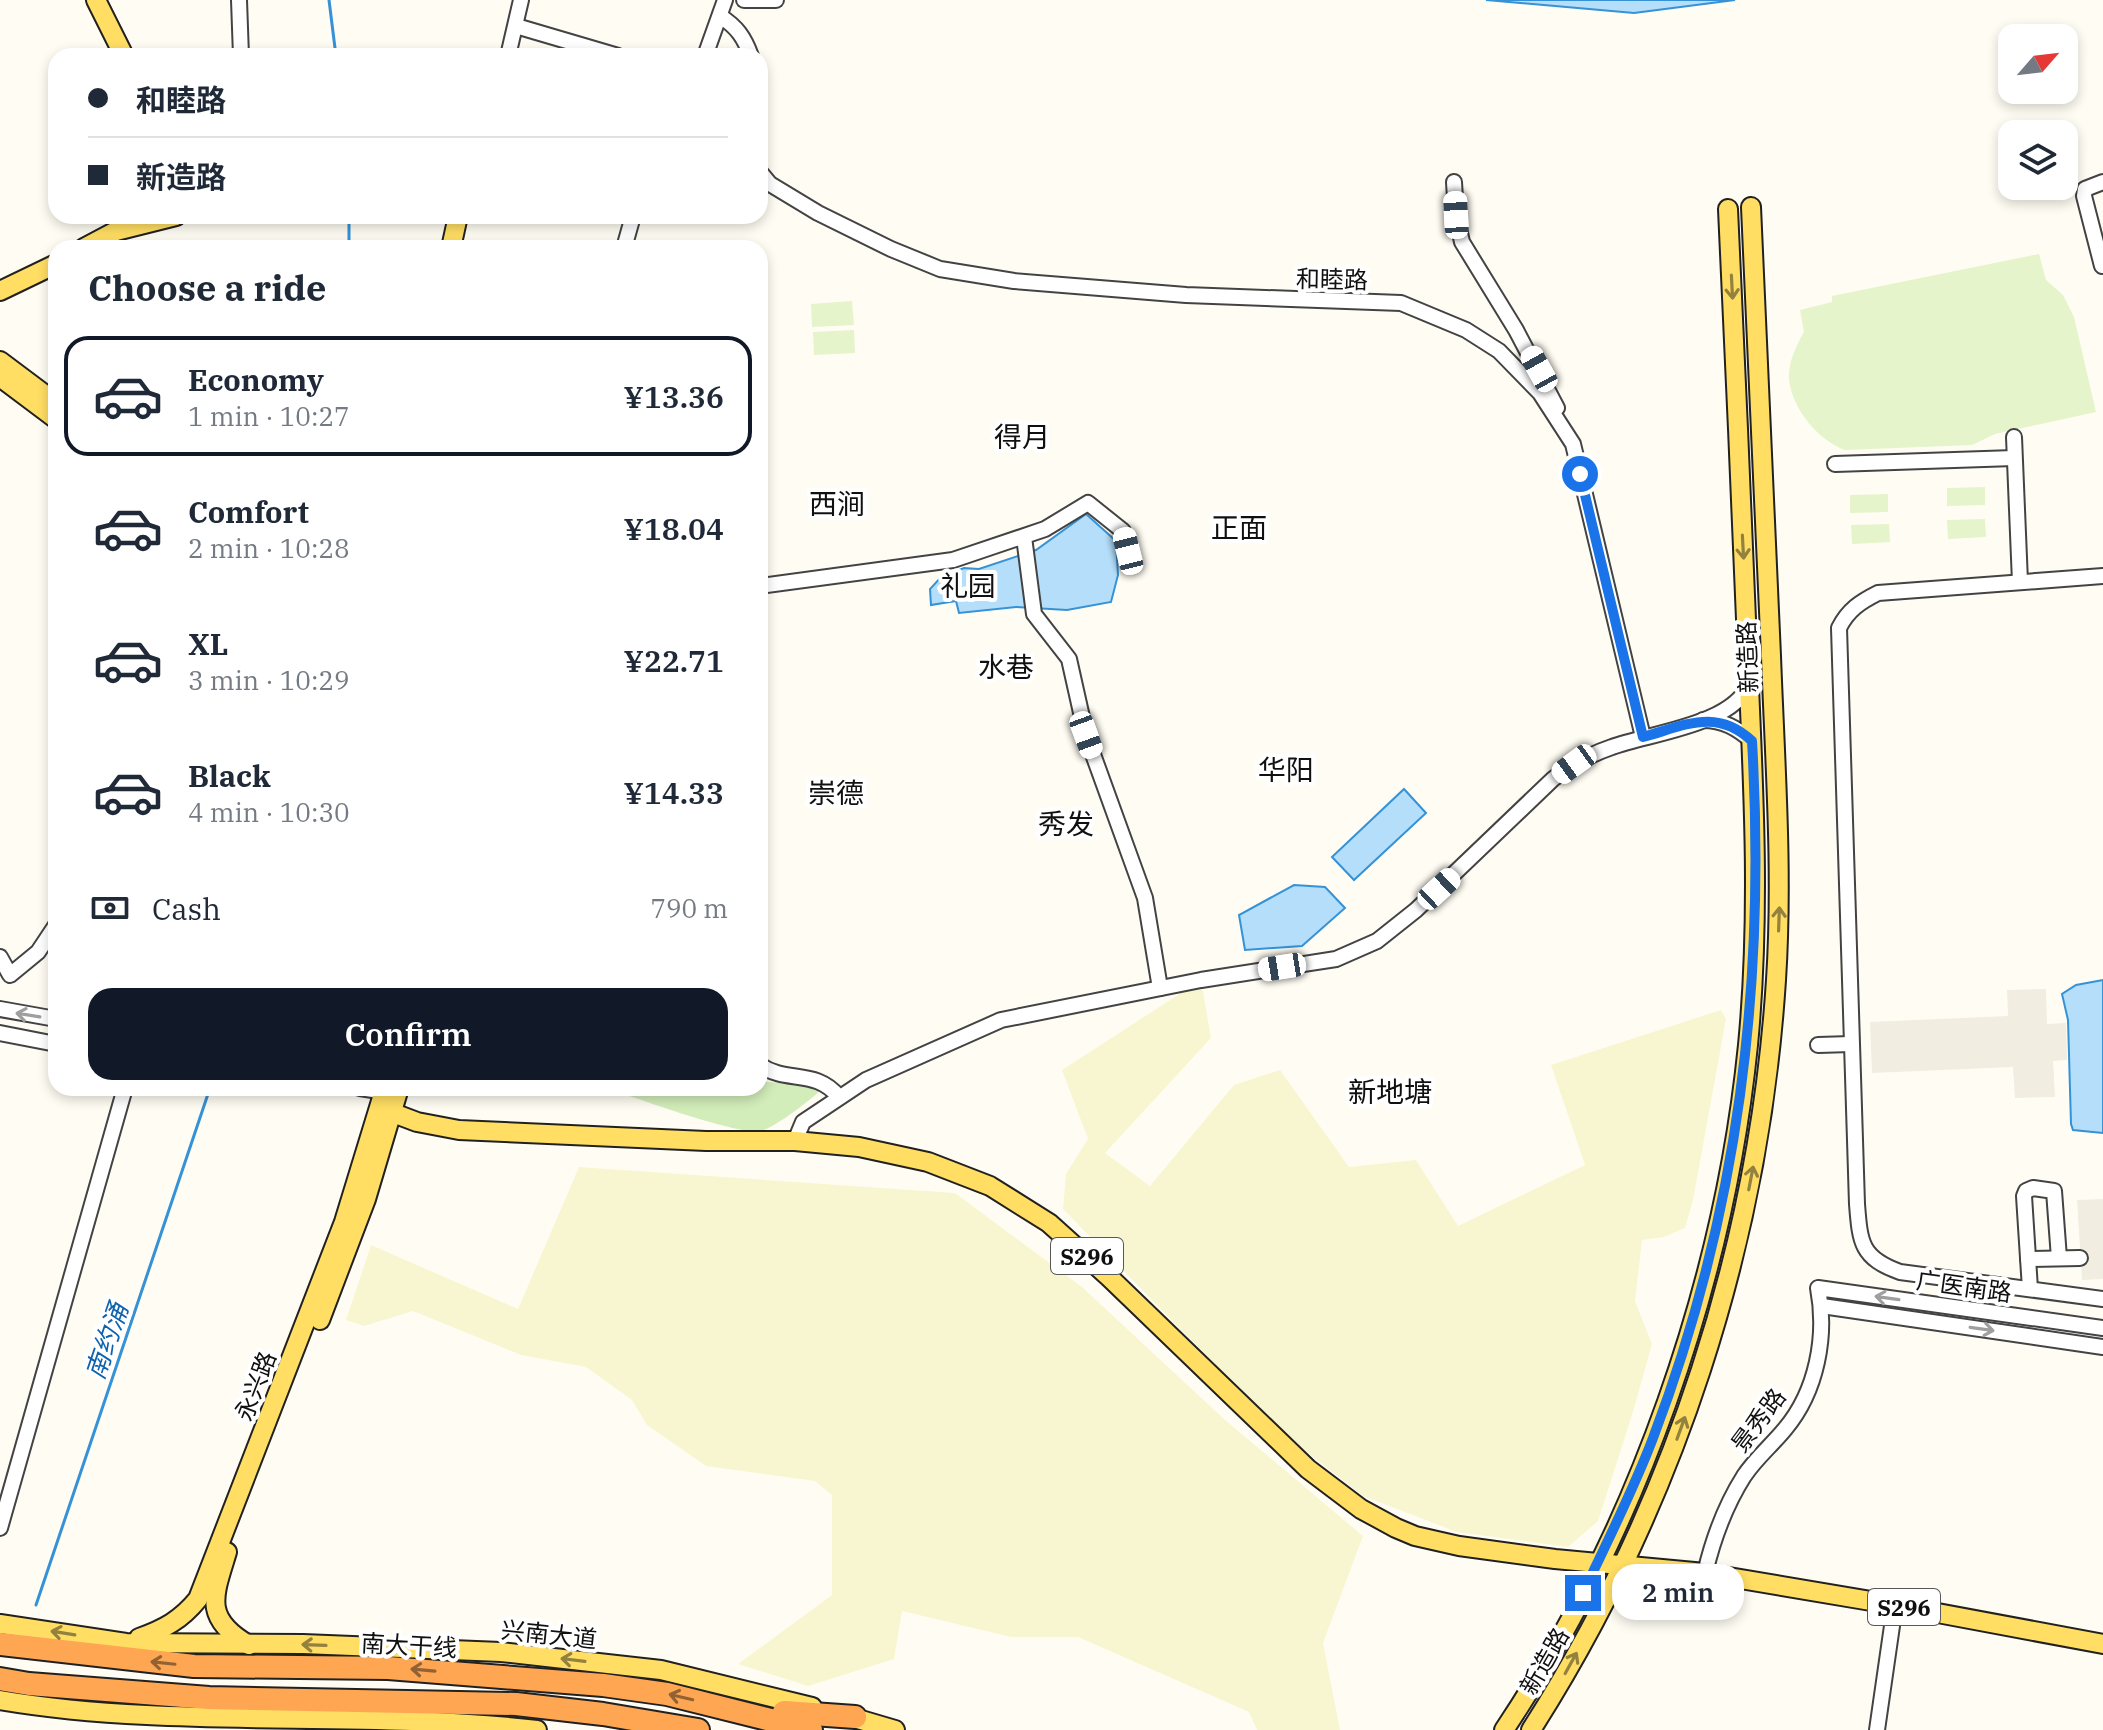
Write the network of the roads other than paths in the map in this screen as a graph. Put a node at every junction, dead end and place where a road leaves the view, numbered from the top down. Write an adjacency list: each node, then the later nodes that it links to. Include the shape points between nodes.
1 (96, 0): 9 (main road)
2 (239, 0): 10 (street)
3 (521, 0): 8 (street)
4 (725, 0): 7 (street)
5 (744, 0): 6 (street)
6 (776, 0)
7 (720, 16): 13 (street); 14 (street, via 735,26)
8 (516, 26): 11 (street); 12 (street)
9 (120, 48)
10 (241, 48)
11 (510, 48)
12 (591, 48)
13 (708, 48)
14 (748, 48)
15 (768, 182): 32 (street, 和睦路, via 818,213 940,269 1014,281 1186,295 1401,303 1466,330 1499,351 1540,393)
16 (1454, 182): 32 (street, via 1462,242 1550,389)
17 (2103, 182): 24 (street, via 2085,189 2084,196)
18 (1751, 207): 69 (main road, 新造路, one-way to 18, via 1670,1459 1724,1292 1753,1169 1773,1023 1779,859)
19 (1728, 209): 40 (main road, 新造路, one-way to 40)
20 (132, 224): 22 (main road)
21 (143, 224): 22 (main road)
22 (126, 228): 23 (main road)
23 (101, 240)
24 (2102, 266)
25 (48, 268): 26 (main road)
26 (1, 291)
27 (0, 361): 29 (main road)
28 (0, 377): 30 (main road)
29 (48, 397)
30 (48, 413)
31 (2014, 437): 33 (street)
32 (1573, 444): 42 (street, 和睦路)
33 (2014, 458): 34 (street); 38 (street)
34 (1835, 464)
35 (1024, 537): 36 (street, via 1088,503 1123,531); 39 (street, via 953,560); 46 (street, via 1034,614 1069,659 1086,735 1145,898)
36 (1128, 551)
37 (2103, 576): 38 (street)
38 (2020, 582): 51 (street, via 1878,593 1845,614 1839,628)
39 (768, 585)
40 (1749, 683): 41 (street, via 1735,703); 43 (main road, 新造路)
41 (1703, 720): 42 (street); 43 (street, via 1732,727)
42 (1643, 737): 46 (street, via 1574,764 1553,779 1377,941 1336,959)
43 (1752, 741): 68 (main road, 新造路, via 1753,972 1726,1189 1677,1371)
44 (48, 937): 45 (street, via 10,975)
45 (0, 957)
46 (1160, 988): 56 (street, via 1001,1020)
47 (0, 1009): 48 (street, one-way to 47)
48 (48, 1018)
49 (0, 1033): 50 (street)
50 (48, 1042)
51 (1851, 1044): 52 (street); 62 (street, via 1859,1231 1866,1251 1881,1265 1900,1272)
52 (1818, 1045)
53 (768, 1070): 56 (street, via 821,1080)
54 (123, 1096): 67 (street)
55 (390, 1097): 57 (main road, S296, via 417,1122 473,1131); 73 (main road, 永兴路, via 198,1599 162,1630); 76 (main road, 永兴路, via 349,1248 213,1598 220,1621)
56 (839, 1097): 57 (street, via 803,1122)
57 (795, 1141): 68 (main road, S296, via 911,1157 970,1176 1012,1197 1087,1256 1308,1469 1379,1520 1438,1542)
58 (2059, 1258): 59 (street); 60 (street); 60 (street, via 2054,1191 2033,1188 2024,1196)
59 (2080, 1258)
60 (2028, 1259): 62 (street)
61 (1818, 1288): 64 (street, 景秀路); 65 (street, 广医南路, one-way to 61)
62 (2030, 1289): 63 (street)
63 (2103, 1299)
64 (1822, 1306): 66 (street, 广医南路, one-way to 66); 70 (street, 景秀路, via 1821,1341 1803,1401 1743,1477 1720,1523)
65 (2103, 1328)
66 (2103, 1347)
67 (0, 1528)
68 (1597, 1564): 69 (main road, S296); 89 (main road, 新造路)
69 (1621, 1566): 70 (main road, S296); 90 (main road, 新造路, one-way to 69)
70 (1705, 1573): 71 (main road, S296)
71 (1895, 1605): 75 (main road, S296); 91 (street)
72 (0, 1624): 73 (main road, 兴南大道, one-way to 72)
73 (126, 1643): 76 (main road, 兴南大道)
74 (0, 1644): 79 (highway, 南大干线, one-way to 74, via 588,1684 388,1668 194,1666)
75 (2103, 1644)
76 (251, 1646): 81 (main road, 兴南大道, one-way to 76, via 661,1670 501,1652)
77 (0, 1679): 86 (highway, via 209,1698 516,1704)
78 (0, 1700): 80 (main road)
79 (729, 1708): 81 (highway); 87 (highway, 南大干线)
80 (96, 1714): 82 (main road); 83 (main road)
81 (855, 1717): 88 (main road, 兴南大道)
82 (204, 1719): 84 (main road); 85 (main road, via 407,1720)
83 (116, 1730)
84 (175, 1730)
85 (537, 1730)
86 (698, 1730)
87 (811, 1730)
88 (895, 1730)
89 (1504, 1730)
90 (1531, 1730)
91 (1877, 1730)

